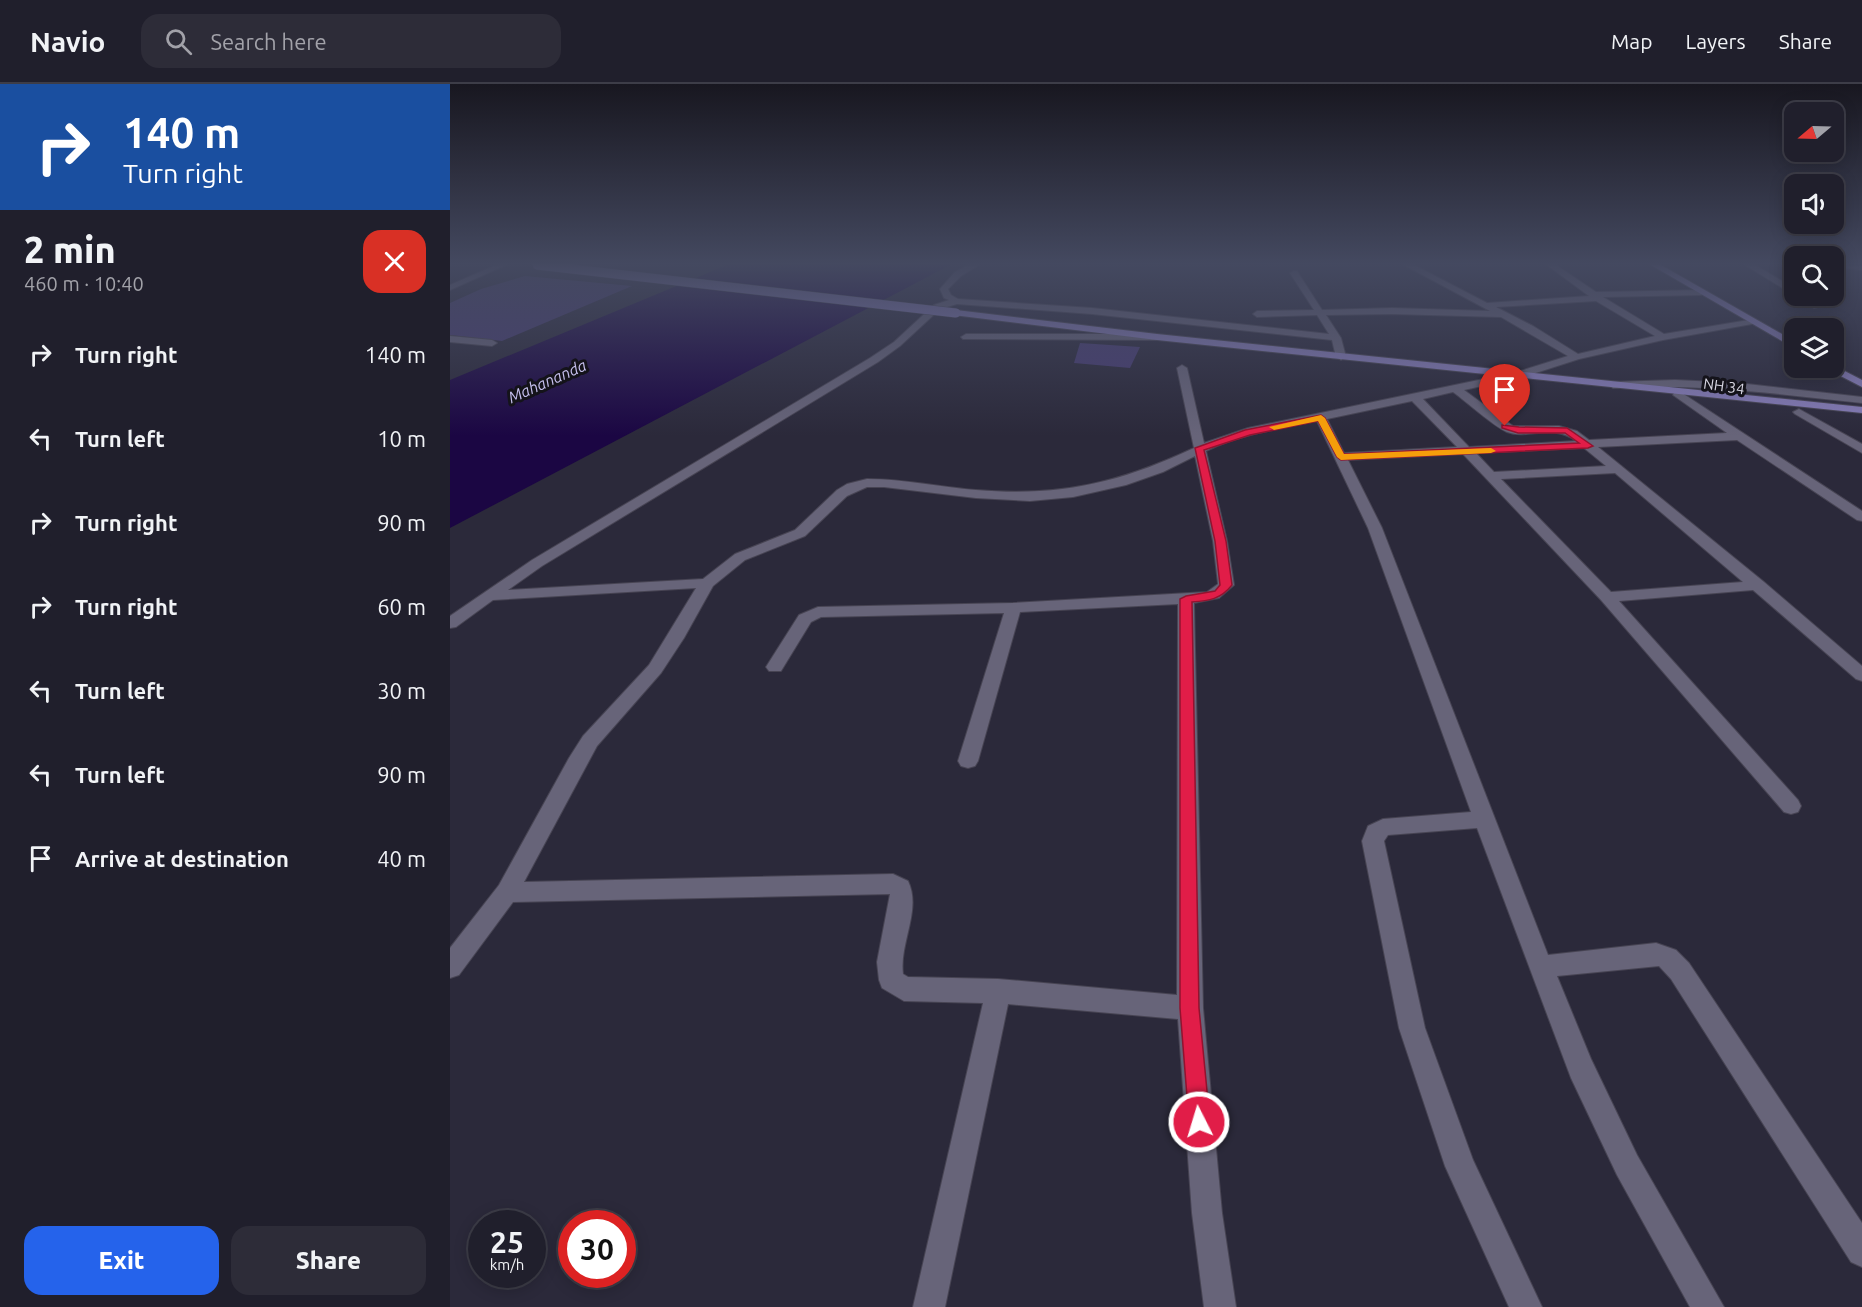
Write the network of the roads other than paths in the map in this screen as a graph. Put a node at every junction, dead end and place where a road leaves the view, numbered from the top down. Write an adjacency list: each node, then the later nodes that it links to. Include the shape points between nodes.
1 (921, 322): 43 (street, via 874,360)
2 (1057, 322): 9 (main road)
3 (1192, 322): 12 (street)
4 (1325, 322): 12 (street)
5 (1518, 322): 17 (street)
6 (1639, 322): 10 (street)
7 (1746, 322): 10 (street)
8 (1754, 322): 14 (main road)
9 (1157, 337): 11 (street); 16 (main road)
10 (1663, 337): 17 (street)
11 (966, 338)
12 (1336, 338): 16 (street)
13 (450, 339): 15 (street)
14 (1784, 339)
15 (492, 343)
16 (1341, 357): 20 (main road)
17 (1576, 357): 20 (street)
18 (1182, 368): 34 (street)
19 (1844, 374): 22 (main road)
20 (1519, 375): 21 (main road); 24 (street)
21 (1583, 382): 23 (main road); 25 (main road, NH 34)
22 (1862, 384)
23 (1612, 385): 27 (street, via 1692,382); 28 (main road)
24 (1456, 389): 26 (street); 33 (street, via 1510,429 1567,431)
25 (1678, 395): 29 (main road, NH 34); 32 (street)
26 (1415, 397): 30 (street); 36 (street)
27 (1862, 400)
28 (1862, 410)
29 (1799, 412): 31 (main road, NH 34); 35 (street)
30 (1321, 418): 34 (street, via 1248,432); 37 (street)
31 (1862, 420)
32 (1738, 436): 33 (street); 40 (street)
33 (1588, 446): 36 (street); 38 (street)
34 (1200, 448): 41 (street, via 1159,469 1073,493 1030,497 884,483 852,487 800,533 740,557); 45 (street, via 1226,585 1213,596)
35 (1862, 449)
36 (1468, 452): 37 (street); 39 (street)
37 (1341, 457): 52 (street, via 1384,550)
38 (1619, 469): 39 (street); 42 (street)
39 (1492, 476): 44 (street)
40 (1862, 517)
41 (707, 583): 43 (street); 53 (street, via 655,669 602,725 576,763)
42 (1759, 585): 44 (street); 49 (street)
43 (485, 597): 47 (street)
44 (1607, 597): 51 (street)
45 (1186, 599): 46 (street); 57 (street)
46 (1013, 608): 48 (street, via 812,614); 50 (street)
47 (450, 622)
48 (775, 667)
49 (1862, 675)
50 (968, 761)
51 (1791, 806)
52 (1483, 819): 55 (street); 61 (street, via 1383,827 1373,841 1412,1028 1460,1166)
53 (507, 892): 54 (street); 56 (street, via 893,884 900,888 902,898 889,962 891,980 904,989)
54 (450, 967)
55 (1540, 967): 58 (street, via 1656,954 1667,958 1680,971); 62 (street, via 1581,1068 1628,1165)
56 (998, 992): 57 (street); 59 (street)
57 (1190, 1008): 60 (street, via 1207,1213)
58 (1862, 1251)
59 (929, 1307)
60 (1220, 1307)
61 (1526, 1307)
62 (1708, 1307)

